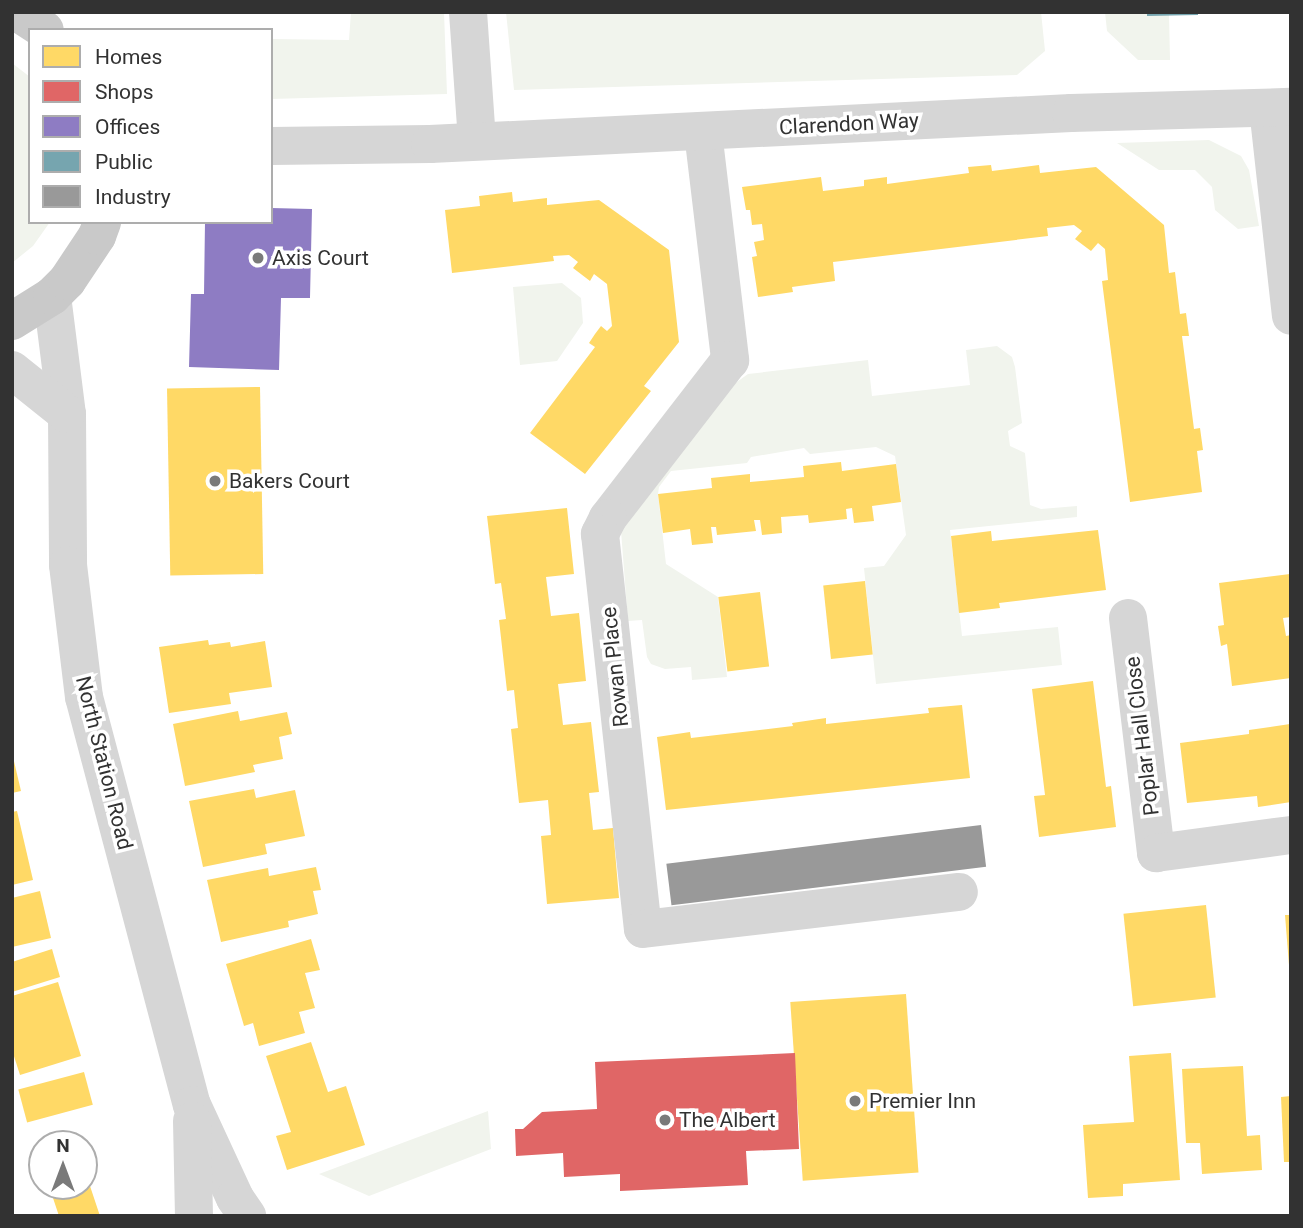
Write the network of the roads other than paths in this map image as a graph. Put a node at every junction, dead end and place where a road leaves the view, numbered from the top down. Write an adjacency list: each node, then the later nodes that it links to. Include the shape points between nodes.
1 (17, 12): 3 (main road)
2 (468, 12): 6 (street)
3 (42, 28)
4 (1280, 108): 5 (street, Clarendon Way, via 1071,113); 12 (street, Clarendon Way)
5 (704, 132): 6 (street, Clarendon Way); 18 (street, Rowan Place, via 730,360 600,534 643,929)
6 (477, 141): 7 (street, Clarendon Way)
7 (430, 144): 8 (street, Clarendon Way); 9 (street, Clarendon Way)
8 (273, 146)
9 (273, 168)
10 (106, 227): 11 (main road)
11 (52, 296): 13 (main road); 15 (street, North Station Road)
12 (1291, 316)
13 (12, 321)
14 (12, 370): 15 (street)
15 (67, 414): 19 (street, North Station Road, via 68,565 84,697)
16 (1128, 618): 17 (street, Poplar Hall Close, via 1156,853)
17 (1291, 835)
18 (959, 892)
19 (192, 1105): 20 (street, North Station Road); 21 (street, North Station Road)
20 (194, 1216)
21 (247, 1216)

